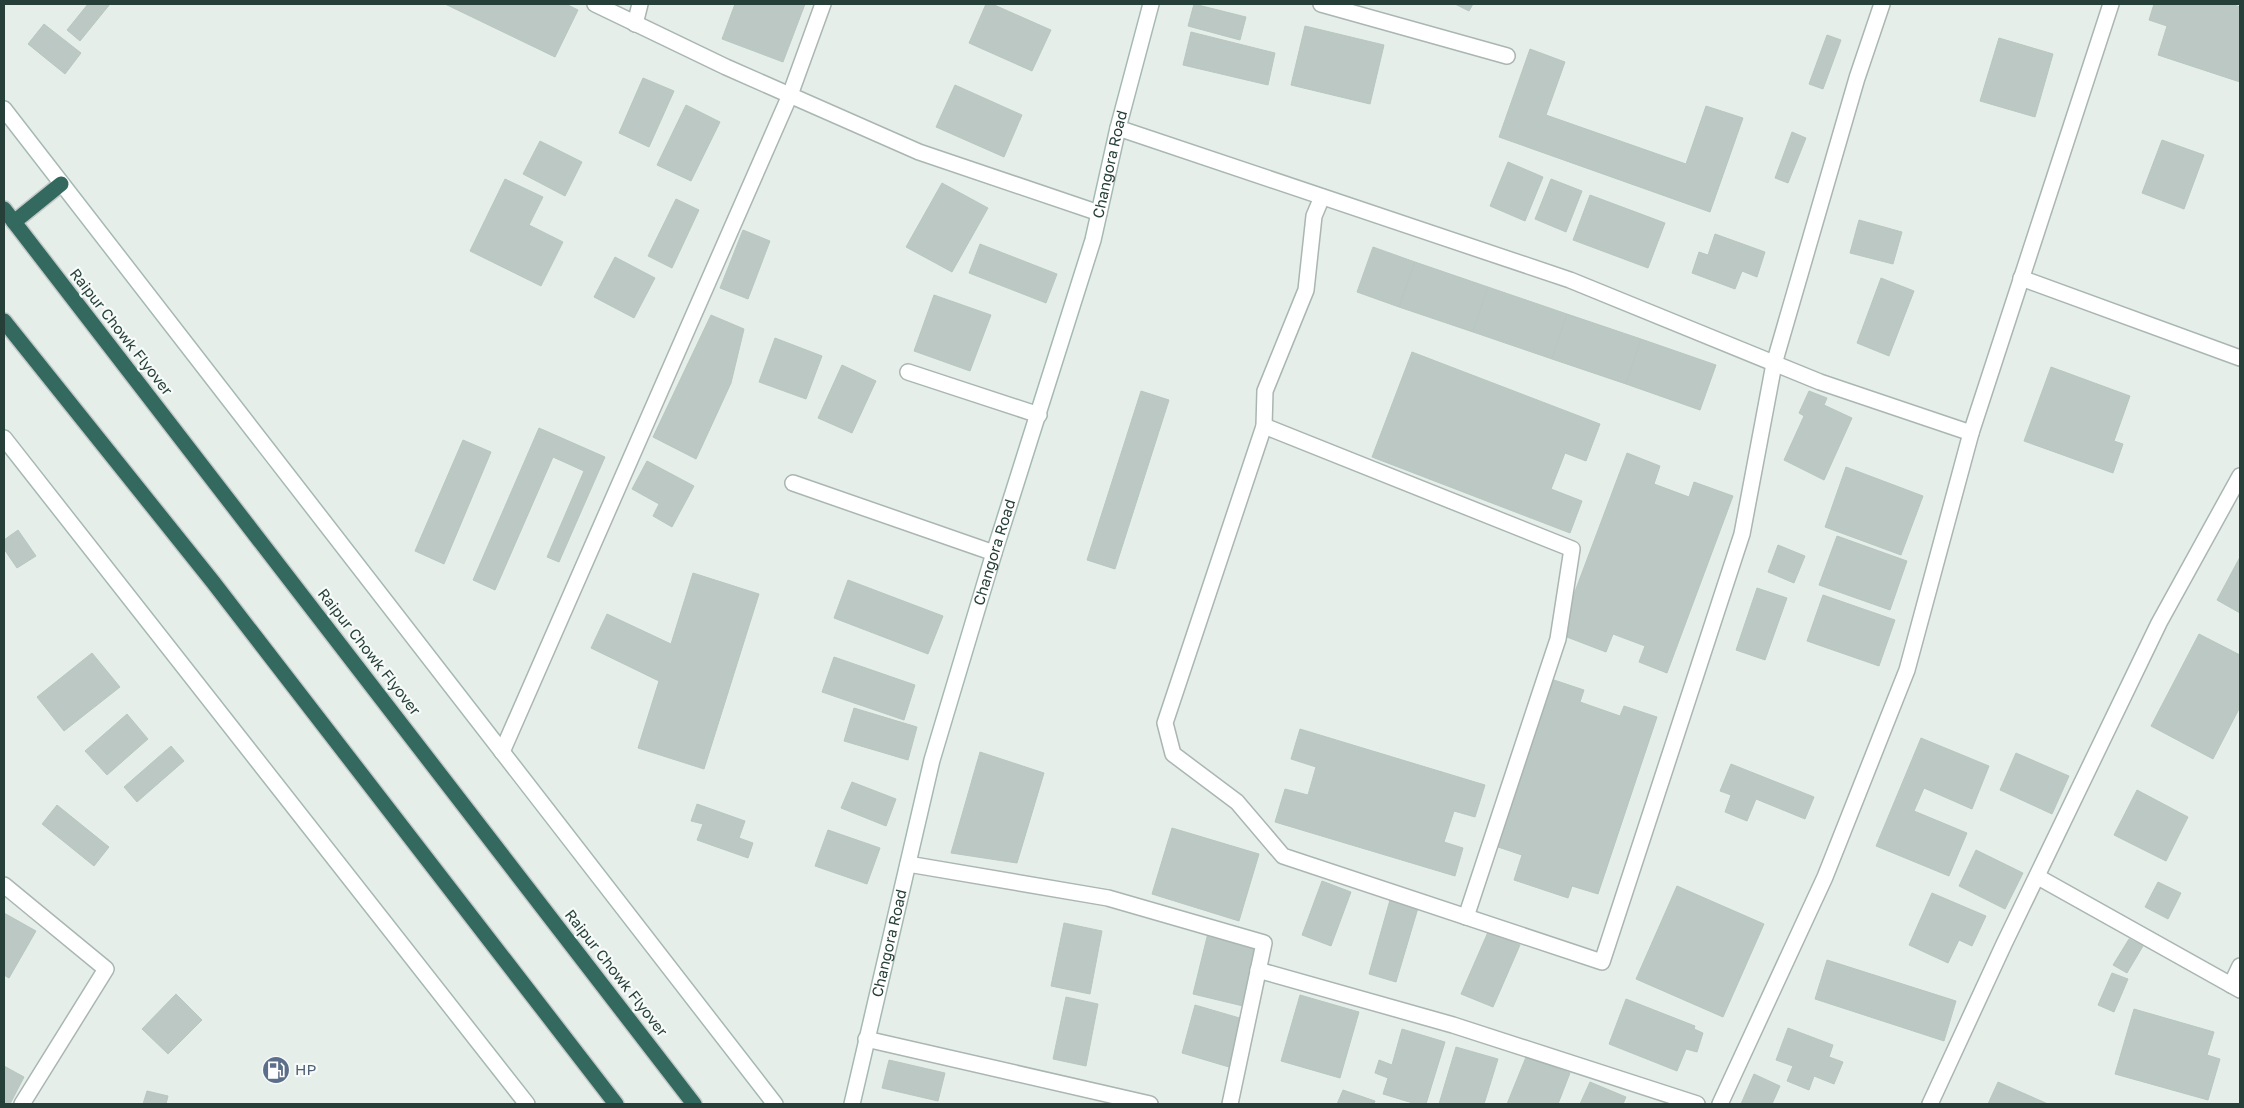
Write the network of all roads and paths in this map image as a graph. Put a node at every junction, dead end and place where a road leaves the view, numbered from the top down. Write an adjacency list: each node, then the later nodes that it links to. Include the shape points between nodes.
1 (595, 4): 8 (street)
2 (640, 4): 8 (street)
3 (823, 4): 10 (street)
4 (1151, 4): 12 (street, Changora Road)
5 (1320, 4): 9 (street)
6 (1882, 4): 21 (street, via 1857,78)
7 (2111, 4): 18 (street)
8 (635, 24): 10 (street)
9 (1507, 56)
10 (790, 95): 16 (street, via 919,152); 30 (street)
11 (4, 108): 13 (street)
12 (1118, 128): 14 (street); 16 (street, Changora Road)
13 (61, 184): 17 (highway); 30 (street)
14 (1322, 197): 21 (street, via 1570,280); 24 (street, via 1314,216 1306,290 1265,391)
15 (4, 209): 17 (highway, Raipur Chowk Flyover)
16 (1099, 213): 23 (street, Changora Road)
17 (14, 222): 42 (highway, Raipur Chowk Flyover)
18 (2021, 278): 20 (street); 25 (street)
19 (4, 321): 41 (highway, via 213,582)
20 (2240, 358)
21 (1774, 364): 25 (street); 34 (street, via 1742,534 1602,962)
22 (908, 372): 23 (street)
23 (1038, 415): 29 (street, Changora Road)
24 (1264, 426): 34 (street, via 1165,723 1173,754 1237,802 1283,856); 34 (street, via 1572,549 1558,639)
25 (1970, 433): 48 (street, via 1907,670 1825,877)
26 (4, 438): 40 (street)
27 (2240, 476): 32 (street, via 2160,623)
28 (792, 484): 29 (street)
29 (994, 553): 31 (street, Changora Road, via 932,760)
30 (502, 752): 43 (street)
31 (908, 864): 36 (street, via 1108,898 1264,943); 38 (street, Changora Road)
32 (2038, 878): 37 (street); 49 (street)
33 (4, 885): 39 (street, via 106,970)
34 (1466, 917)
35 (2240, 966): 37 (street)
36 (1258, 970): 46 (street); 47 (street, via 1453,1025)
37 (2236, 988)
38 (866, 1039): 44 (street, Changora Road); 45 (street)
39 (22, 1104)
40 (527, 1104)
41 (616, 1104)
42 (694, 1104)
43 (775, 1104)
44 (852, 1104)
45 (1150, 1104)
46 (1230, 1104)
47 (1697, 1104)
48 (1720, 1104)
49 (1930, 1104)

